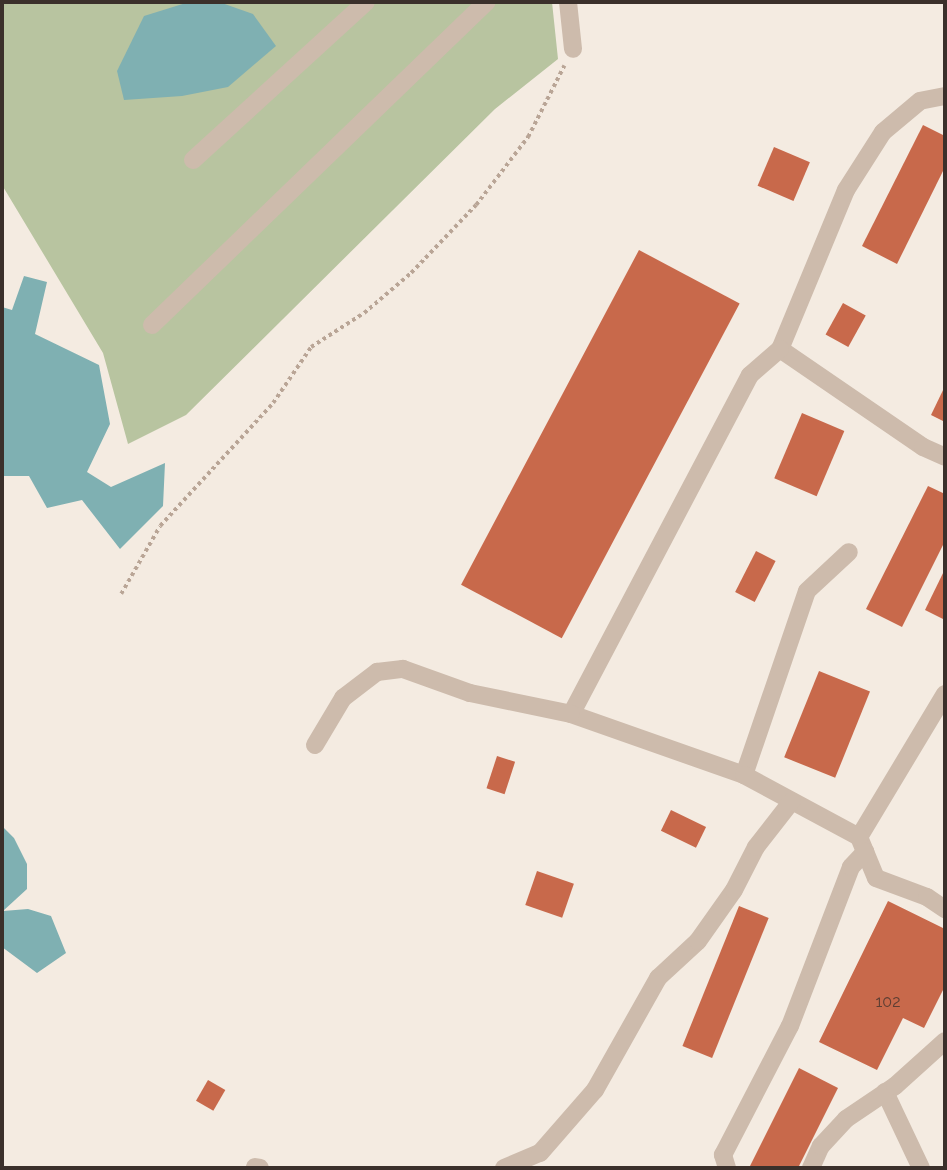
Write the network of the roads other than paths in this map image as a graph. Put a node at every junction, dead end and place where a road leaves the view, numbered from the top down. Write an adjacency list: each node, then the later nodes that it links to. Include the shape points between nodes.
1 (366, 2): 6 (lane)
2 (486, 2): 7 (lane)
3 (568, 2): 4 (lane)
4 (573, 49)
5 (945, 96): 8 (lane, via 920,102 883,132 846,190)
6 (193, 160)
7 (152, 325)
8 (780, 349): 9 (lane, via 923,447); 12 (lane, via 750,375)
9 (945, 457)
10 (849, 552): 14 (lane, via 807,591)
11 (945, 694): 16 (lane)
12 (570, 714): 13 (lane, via 470,693 403,669 377,672 343,698); 14 (lane)
13 (316, 745)
14 (744, 775): 15 (lane)
15 (792, 801): 16 (lane); 20 (lane, via 756,847 734,890 698,941 658,978 595,1090 540,1153)
16 (862, 845): 17 (lane, via 876,878 927,897); 21 (lane, via 790,1026 723,1155)
17 (945, 909)
18 (945, 1041): 19 (lane)
19 (885, 1092): 22 (lane, via 846,1119 821,1146); 23 (lane)
20 (504, 1168)
21 (727, 1168)
22 (811, 1168)
23 (920, 1168)

